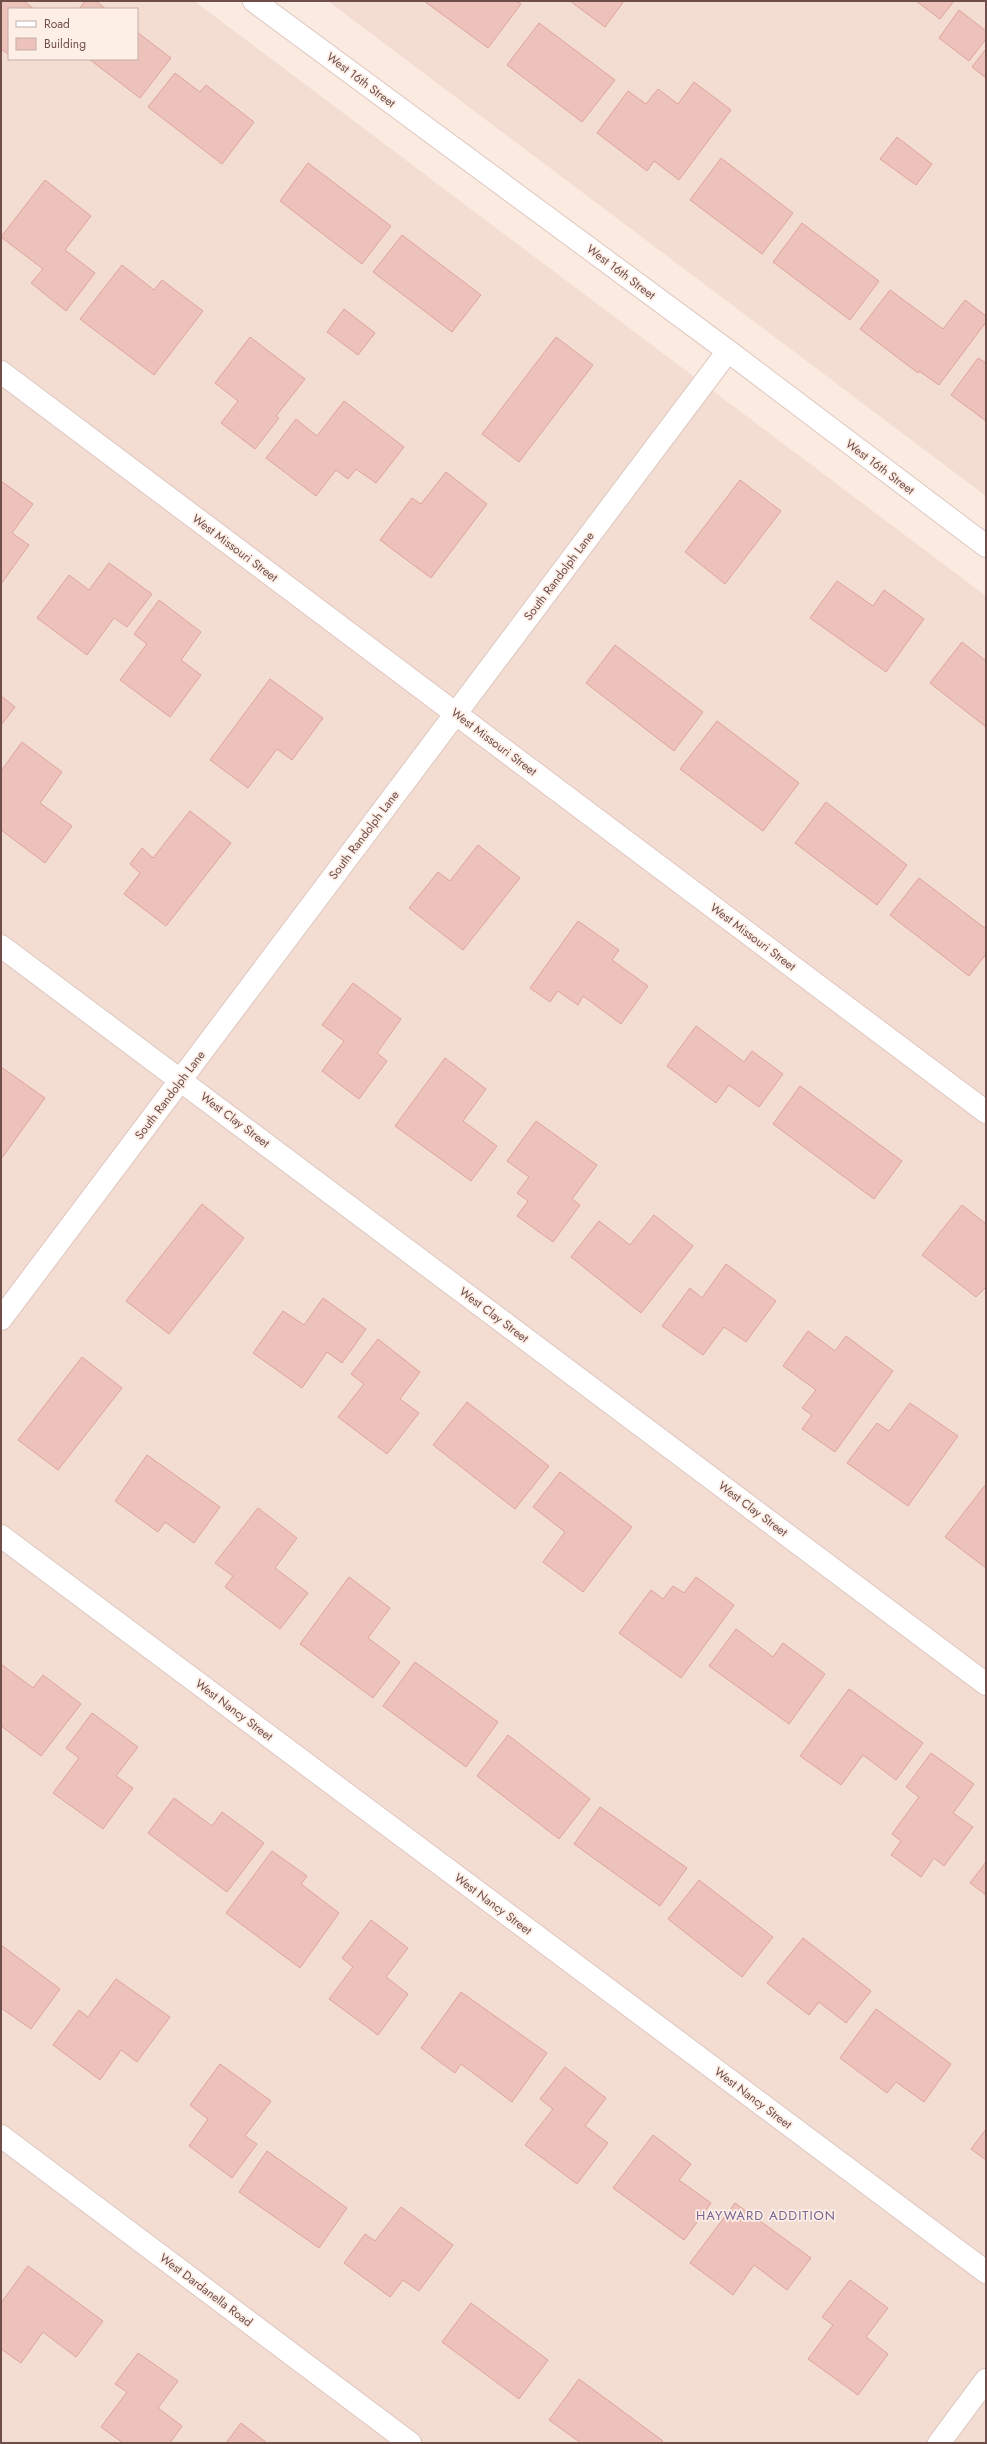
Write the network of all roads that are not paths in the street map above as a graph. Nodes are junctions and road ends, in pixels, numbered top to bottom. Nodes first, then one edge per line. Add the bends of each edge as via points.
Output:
1 (254, 1) edge
2 (728, 351) junction
3 (1, 372) edge
4 (986, 546) edge
5 (455, 713) junction
6 (1, 946) edge
7 (181, 1080) junction
8 (986, 1112) edge
9 (1, 1319) edge
10 (1, 1536) edge
11 (986, 1684) edge
12 (1, 2136) edge
13 (986, 2272) edge
14 (986, 2380) edge
15 (410, 2443) edge
16 (939, 2443) edge

1 - 2 street, West 16th Street
2 - 4 street, West 16th Street
2 - 5 street, South Randolph Lane
3 - 5 street, West Missouri Street
5 - 7 street, South Randolph Lane
5 - 8 street, West Missouri Street
6 - 7 street, West Clay Street
7 - 9 street, South Randolph Lane
7 - 11 street, West Clay Street
10 - 13 street, West Nancy Street
12 - 15 street, West Dardanella Road
14 - 16 street

